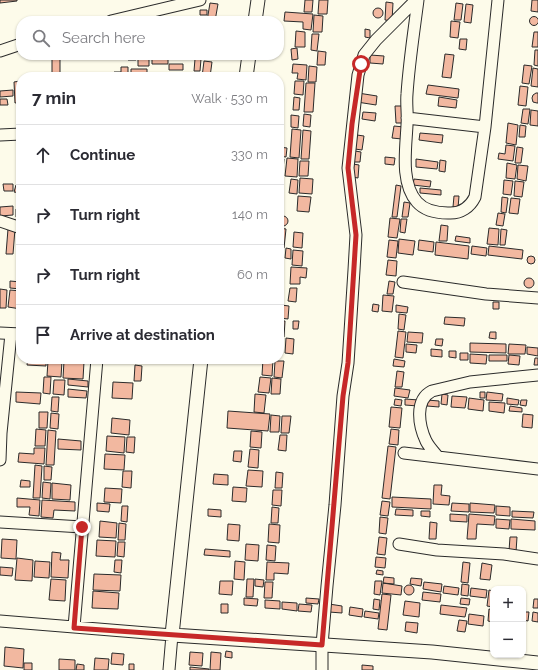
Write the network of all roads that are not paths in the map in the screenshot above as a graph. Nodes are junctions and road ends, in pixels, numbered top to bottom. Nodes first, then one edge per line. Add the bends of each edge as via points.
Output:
1 (200, 0) edge
2 (258, 0) edge
3 (417, 0) edge
4 (498, 0) edge
5 (132, 16) edge
6 (256, 16) edge
7 (16, 46) edge
8 (0, 51) edge
9 (248, 60) edge
10 (247, 72) edge
11 (407, 118) junction
12 (485, 127) junction
13 (16, 134) edge
14 (0, 135) edge
15 (0, 221) edge
16 (16, 226) edge
17 (403, 282) dead end
18 (538, 298) edge
19 (11, 334) edge
20 (98, 364) edge
21 (200, 364) edge
22 (538, 375) edge
23 (1, 433) edge
24 (404, 453) dead end
25 (438, 457) junction
26 (0, 460) edge
27 (538, 469) edge
28 (0, 522) edge
29 (82, 527) junction
30 (399, 544) dead end
31 (538, 559) edge
32 (0, 621) edge
33 (74, 628) junction
34 (172, 635) junction
35 (322, 645) junction
36 (538, 662) edge
37 (168, 670) edge
38 (322, 670) edge

1 - 5 street
2 - 6 street
3 - 11 street
3 - 35 street via 364,55 358,75 348,168 356,235 354,270
4 - 12 street
7 - 8 street
9 - 10 street
11 - 12 street
11 - 12 street via 405,160 408,182 418,203 433,212 462,211 471,205 475,197
13 - 14 street
15 - 16 street
17 - 18 street via 486,294
19 - 23 street
20 - 29 street
21 - 34 street
22 - 25 street via 470,382 428,393 421,402 420,424 427,443
23 - 26 street
24 - 25 street
25 - 27 street
28 - 29 street
29 - 33 street
30 - 31 street
32 - 33 street
33 - 34 street
34 - 35 street
34 - 37 street
35 - 36 street
35 - 38 street

